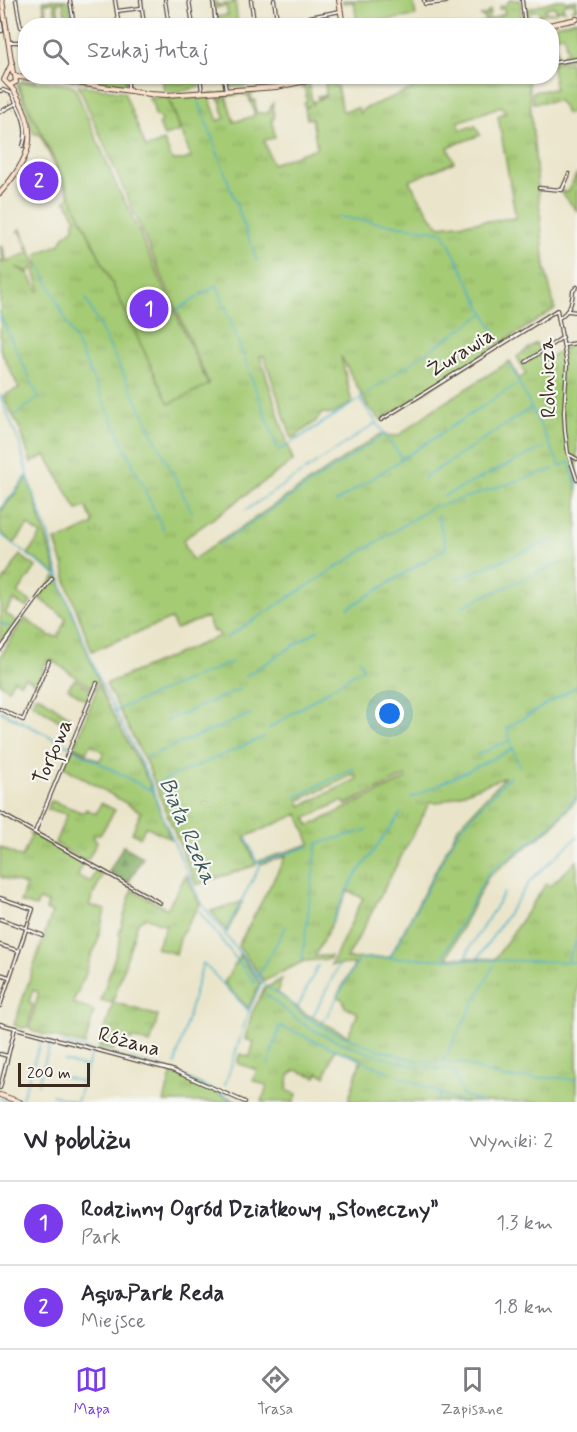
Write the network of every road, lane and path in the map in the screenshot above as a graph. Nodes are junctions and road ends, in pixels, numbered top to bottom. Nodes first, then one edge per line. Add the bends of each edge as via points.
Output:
1 (2, 0) edge
2 (16, 0) edge
3 (70, 0) edge
4 (115, 0) edge
5 (141, 0) edge
6 (165, 0) edge
7 (189, 0) edge
8 (213, 0) edge
9 (251, 0) edge
10 (274, 0) edge
11 (339, 0) edge
12 (424, 0) edge
13 (446, 0) edge
14 (522, 0) edge
15 (142, 8) junction
16 (117, 11) junction
17 (341, 11) junction
18 (309, 17) dead end
19 (19, 18) edge
20 (73, 18) edge
21 (118, 18) edge
22 (143, 18) edge
23 (167, 18) edge
24 (192, 18) edge
25 (215, 18) edge
26 (253, 18) edge
27 (277, 18) edge
28 (342, 18) edge
29 (524, 18) edge
30 (577, 19) edge
31 (0, 20) edge
32 (559, 23) edge
33 (1, 31) edge
34 (9, 42) junction
35 (18, 42) edge
36 (577, 59) edge
37 (559, 62) edge
38 (13, 79) junction
39 (18, 79) edge
40 (2, 80) edge
41 (83, 84) edge
42 (128, 84) edge
43 (201, 84) edge
44 (225, 84) edge
45 (277, 84) edge
46 (0, 91) edge
47 (128, 91) junction
48 (226, 91) junction
49 (202, 92) junction
50 (18, 103) junction
51 (0, 112) edge
52 (23, 146) dead end
53 (569, 174) dead end
54 (539, 188) dead end
55 (0, 193) edge
56 (577, 287) edge
57 (557, 310) joint
58 (568, 311) junction
59 (577, 312) edge
60 (559, 318) junction
61 (563, 338) junction
62 (577, 343) edge
63 (564, 345) junction
64 (526, 362) dead end
65 (381, 420) dead end
66 (568, 453) junction
67 (577, 459) edge
68 (577, 480) edge
69 (52, 578) dead end
70 (0, 650) edge
71 (49, 661) dead end
72 (97, 683) dead end
73 (0, 708) edge
74 (0, 813) edge
75 (35, 832) junction
76 (0, 898) edge
77 (160, 903) dead end
78 (0, 919) edge
79 (26, 928) junction
80 (42, 935) dead end
81 (0, 945) edge
82 (18, 951) junction
83 (0, 974) edge
84 (9, 978) junction
85 (0, 1006) edge
86 (0, 1024) edge
87 (15, 1028) junction
88 (0, 1054) edge
89 (8, 1056) junction
90 (0, 1088) edge
91 (0, 1095) edge
92 (20, 1102) edge
93 (245, 1102) edge

1 - 34 main road
2 - 19 street
3 - 20 street
4 - 16 street
5 - 15 street
6 - 23 street
7 - 24 street
8 - 25 street
9 - 26 street
10 - 27 street
11 - 17 main road
12 - 13 street via 425,4
14 - 29 street
15 - 16 street
15 - 22 street
16 - 21 street
17 - 18 street
17 - 28 main road
30 - 32 main road
31 - 33 street
34 - 35 street
34 - 38 main road
36 - 37 street
38 - 39 main road
38 - 40 main road
38 - 40 main road
38 - 50 main road
41 - 47 main road
42 - 47 street
43 - 49 street
44 - 48 street
45 - 48 main road
46 - 50 street via 10,91
47 - 49 main road via 161,95
48 - 49 main road
50 - 51 street
50 - 52 street via 25,123
50 - 55 main road via 29,122 30,144
53 - 54 street via 562,190
56 - 58 street
57 - 60 street, Rolnicza
57 - 65 street, Żurawia
58 - 59 street
58 - 60 street
60 - 61 street, Rolnicza
61 - 63 street, Rolnicza
61 - 64 street
62 - 63 street
63 - 66 street, Rolnicza
66 - 67 street
66 - 68 street, Rolnicza
69 - 70 street
71 - 73 street via 23,720
72 - 75 street, Torfowa
74 - 75 street
75 - 77 street
76 - 79 street via 33,909
78 - 79 street
79 - 80 street
79 - 82 street
81 - 82 street
82 - 84 street
83 - 84 street
84 - 85 street
86 - 87 street, Różana
87 - 89 street
87 - 93 street, Różana via 172,1070
88 - 89 street
89 - 90 street
91 - 92 main road

